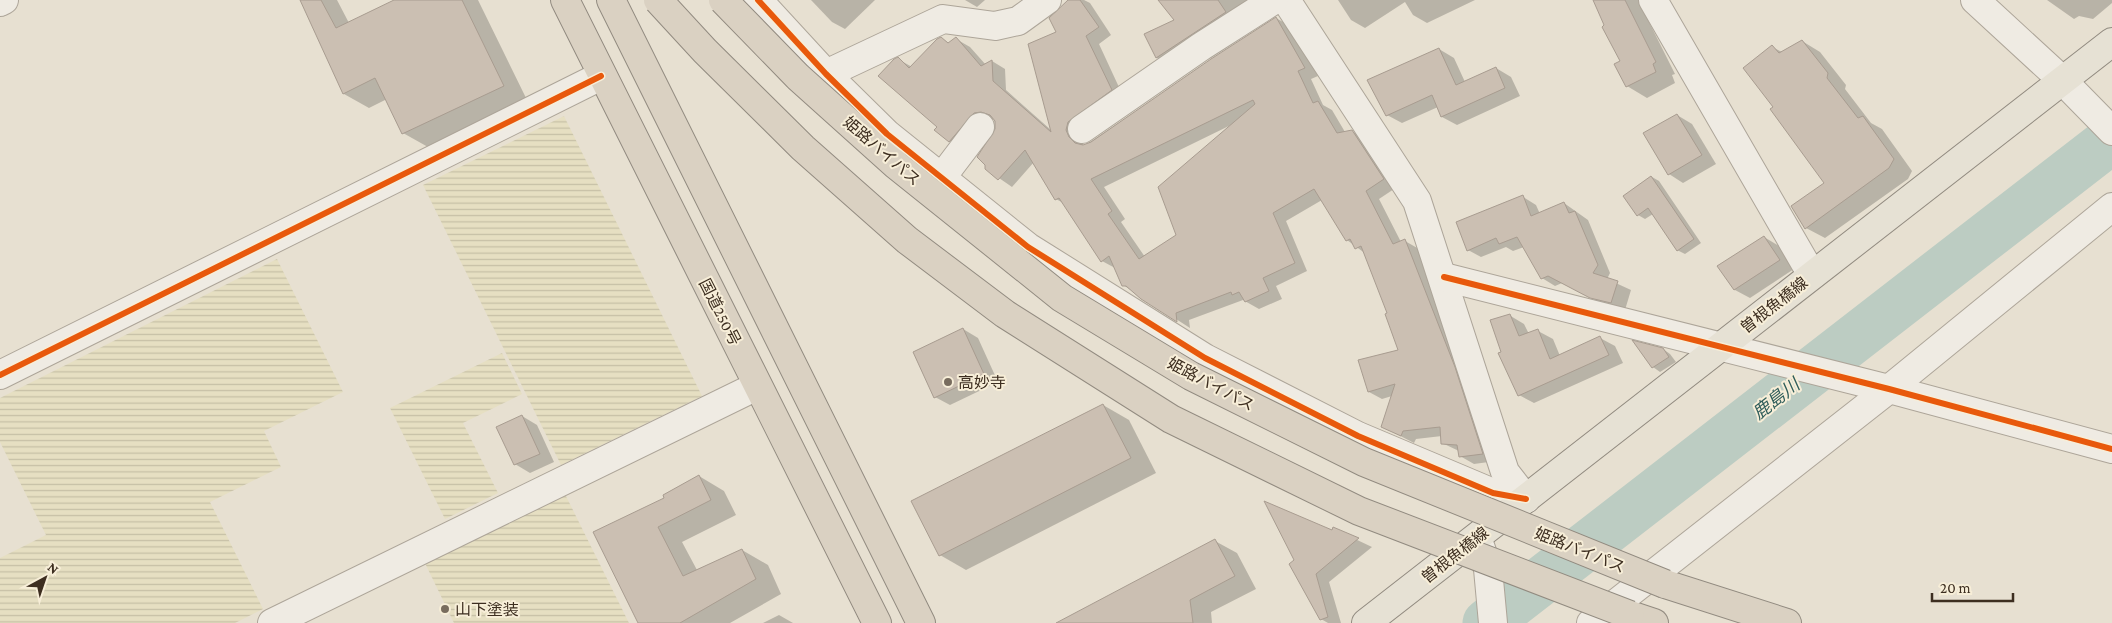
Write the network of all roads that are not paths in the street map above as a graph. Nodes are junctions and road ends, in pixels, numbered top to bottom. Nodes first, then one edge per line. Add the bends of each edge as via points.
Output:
1 (4, 0) edge
2 (565, 0) edge
3 (611, 0) edge
4 (658, 0) edge
5 (723, 0) edge
6 (758, 0) edge
7 (1274, 0) edge
8 (1286, 0) edge
9 (1653, 0) edge
10 (1975, 0) edge
11 (0, 2) edge
12 (1038, 2) edge
13 (2112, 42) edge
14 (826, 74) junction
15 (601, 76) junction
16 (2062, 80) junction
17 (2104, 123) edge
18 (980, 127) dead end
19 (1082, 129) dead end
20 (942, 177) junction
21 (2112, 207) edge
22 (1812, 276) junction
23 (1444, 277) junction
24 (1720, 347) junction
25 (0, 375) edge
26 (757, 386) junction
27 (1889, 390) junction
28 (2112, 448) edge
29 (1526, 499) junction
30 (1477, 539) junction
31 (1642, 619) edge
32 (272, 623) edge
33 (877, 623) edge
34 (921, 623) edge
35 (1366, 623) edge
36 (1493, 623) edge
37 (1591, 623) edge
38 (1787, 623) edge

1 - 11 street
2 - 15 highway, 国道250号
3 - 34 highway
4 - 31 highway, bridge via 802,148 907,240 1014,319 1171,419 1359,511
5 - 38 highway, 姫路バイパス, bridge via 798,77 896,165 1062,298 1191,376 1364,462 1665,584
6 - 14 street
7 - 19 street via 1146,73
8 - 23 street via 1418,201
9 - 22 street
10 - 16 street
12 - 14 street via 1018,21 995,26 943,18
13 - 16 main road, 曽根魚橋線
14 - 20 street via 887,134
15 - 25 street
15 - 26 highway, 国道250号
16 - 17 street
16 - 22 main road, 曽根魚橋線
18 - 20 street
20 - 29 street via 1028,247 1205,358 1358,436 1493,493
21 - 27 street
22 - 24 main road, 曽根魚橋線
23 - 24 street
23 - 29 street via 1505,472
24 - 27 street
24 - 29 main road, 曽根魚橋線
26 - 32 street
26 - 33 highway, 国道250号
27 - 28 street
27 - 37 street
29 - 30 main road, 曽根魚橋線
30 - 35 main road, 曽根魚橋線
30 - 36 street via 1488,569

